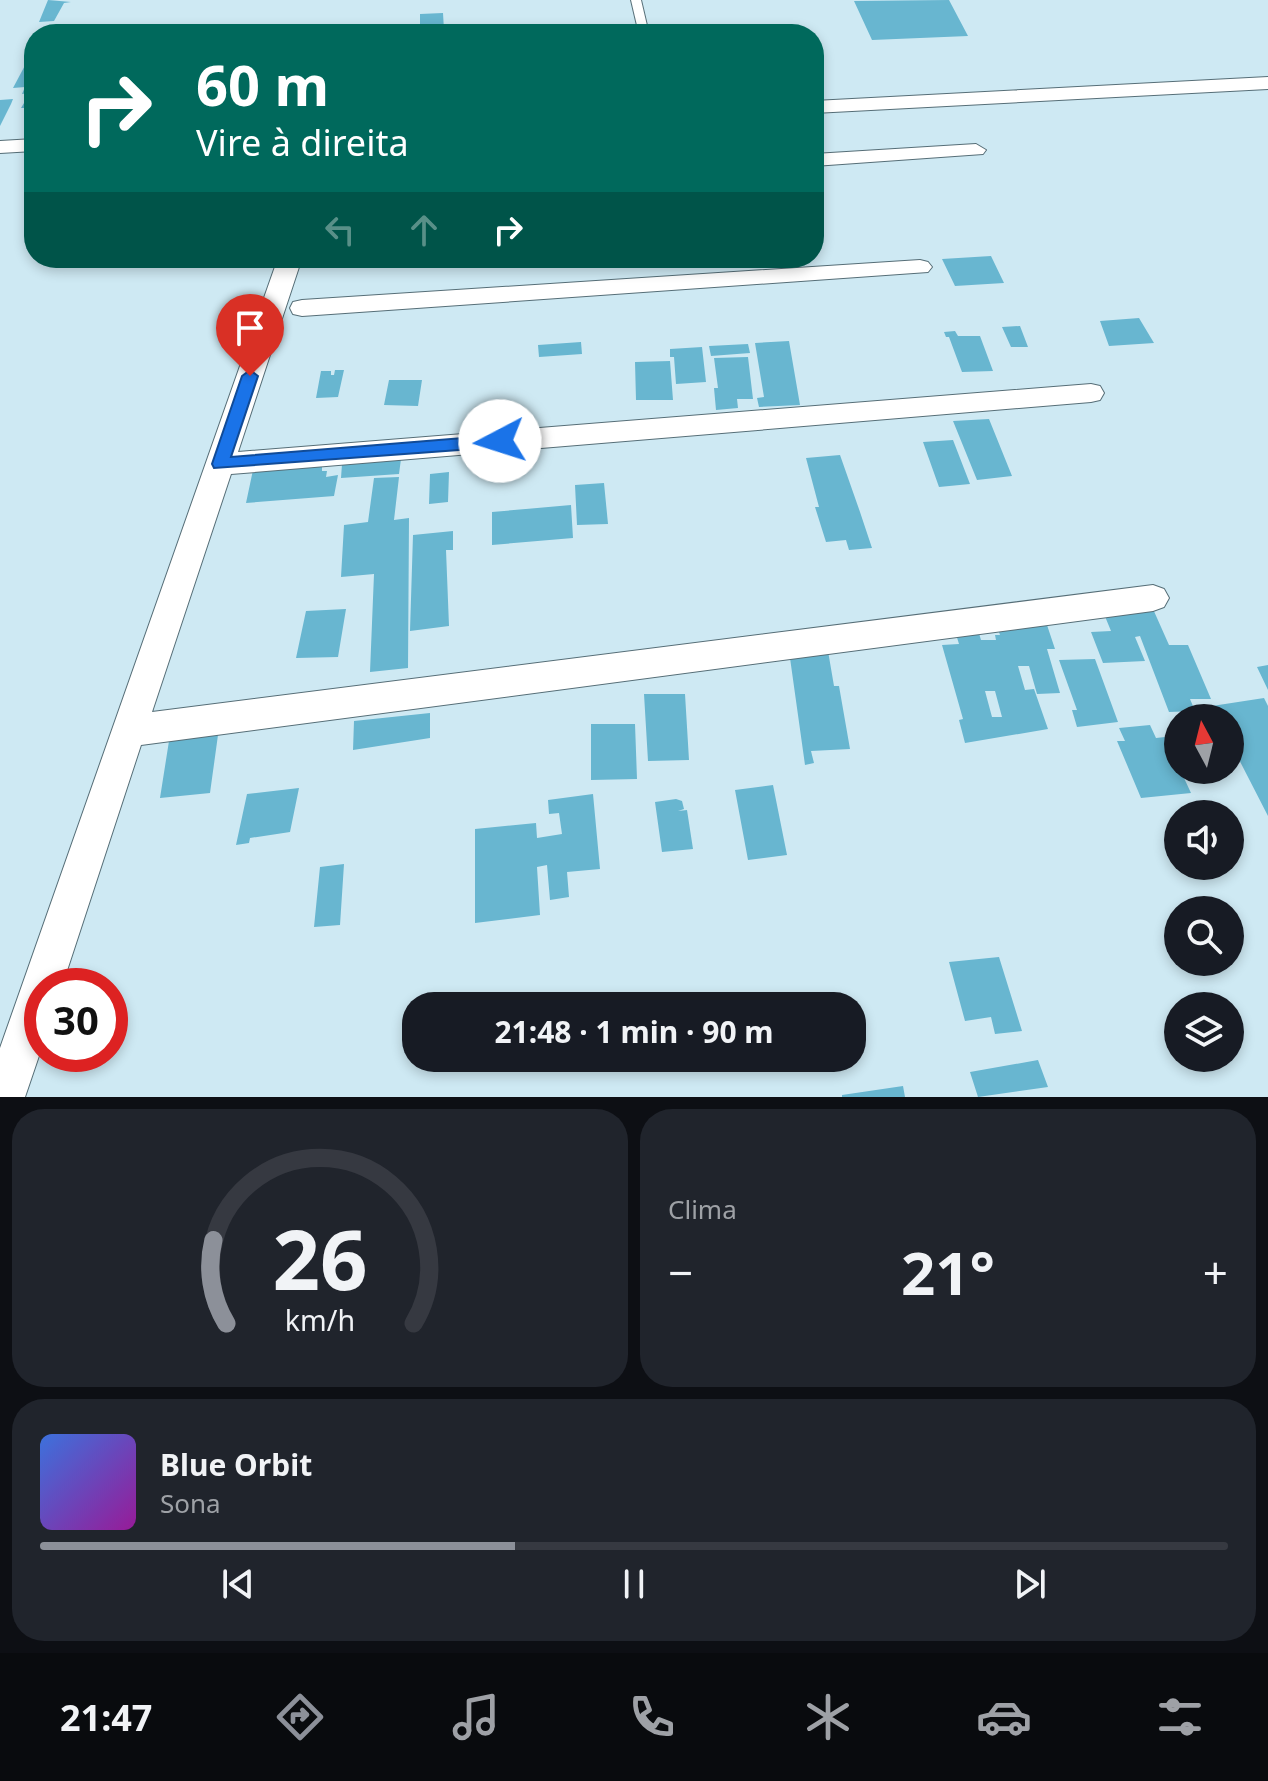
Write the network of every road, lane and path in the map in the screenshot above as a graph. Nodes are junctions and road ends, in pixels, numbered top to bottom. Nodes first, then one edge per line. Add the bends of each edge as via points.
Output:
1 (636, 0) edge
2 (642, 24) edge
3 (1268, 83) edge
4 (824, 106) edge
5 (24, 146) edge
6 (0, 147) edge
7 (976, 150) dead end
8 (824, 159) edge
9 (920, 267) dead end
10 (287, 268) edge
11 (703, 270) edge
12 (302, 308) dead end
13 (1091, 393) dead end
14 (220, 464) junction
15 (1153, 598) dead end
16 (129, 731) junction
17 (4, 1097) edge

1 - 2 lane
3 - 4 street
5 - 6 street
7 - 8 street
9 - 11 street
10 - 14 street
11 - 12 street
13 - 14 street
14 - 16 street
15 - 16 street
16 - 17 street

